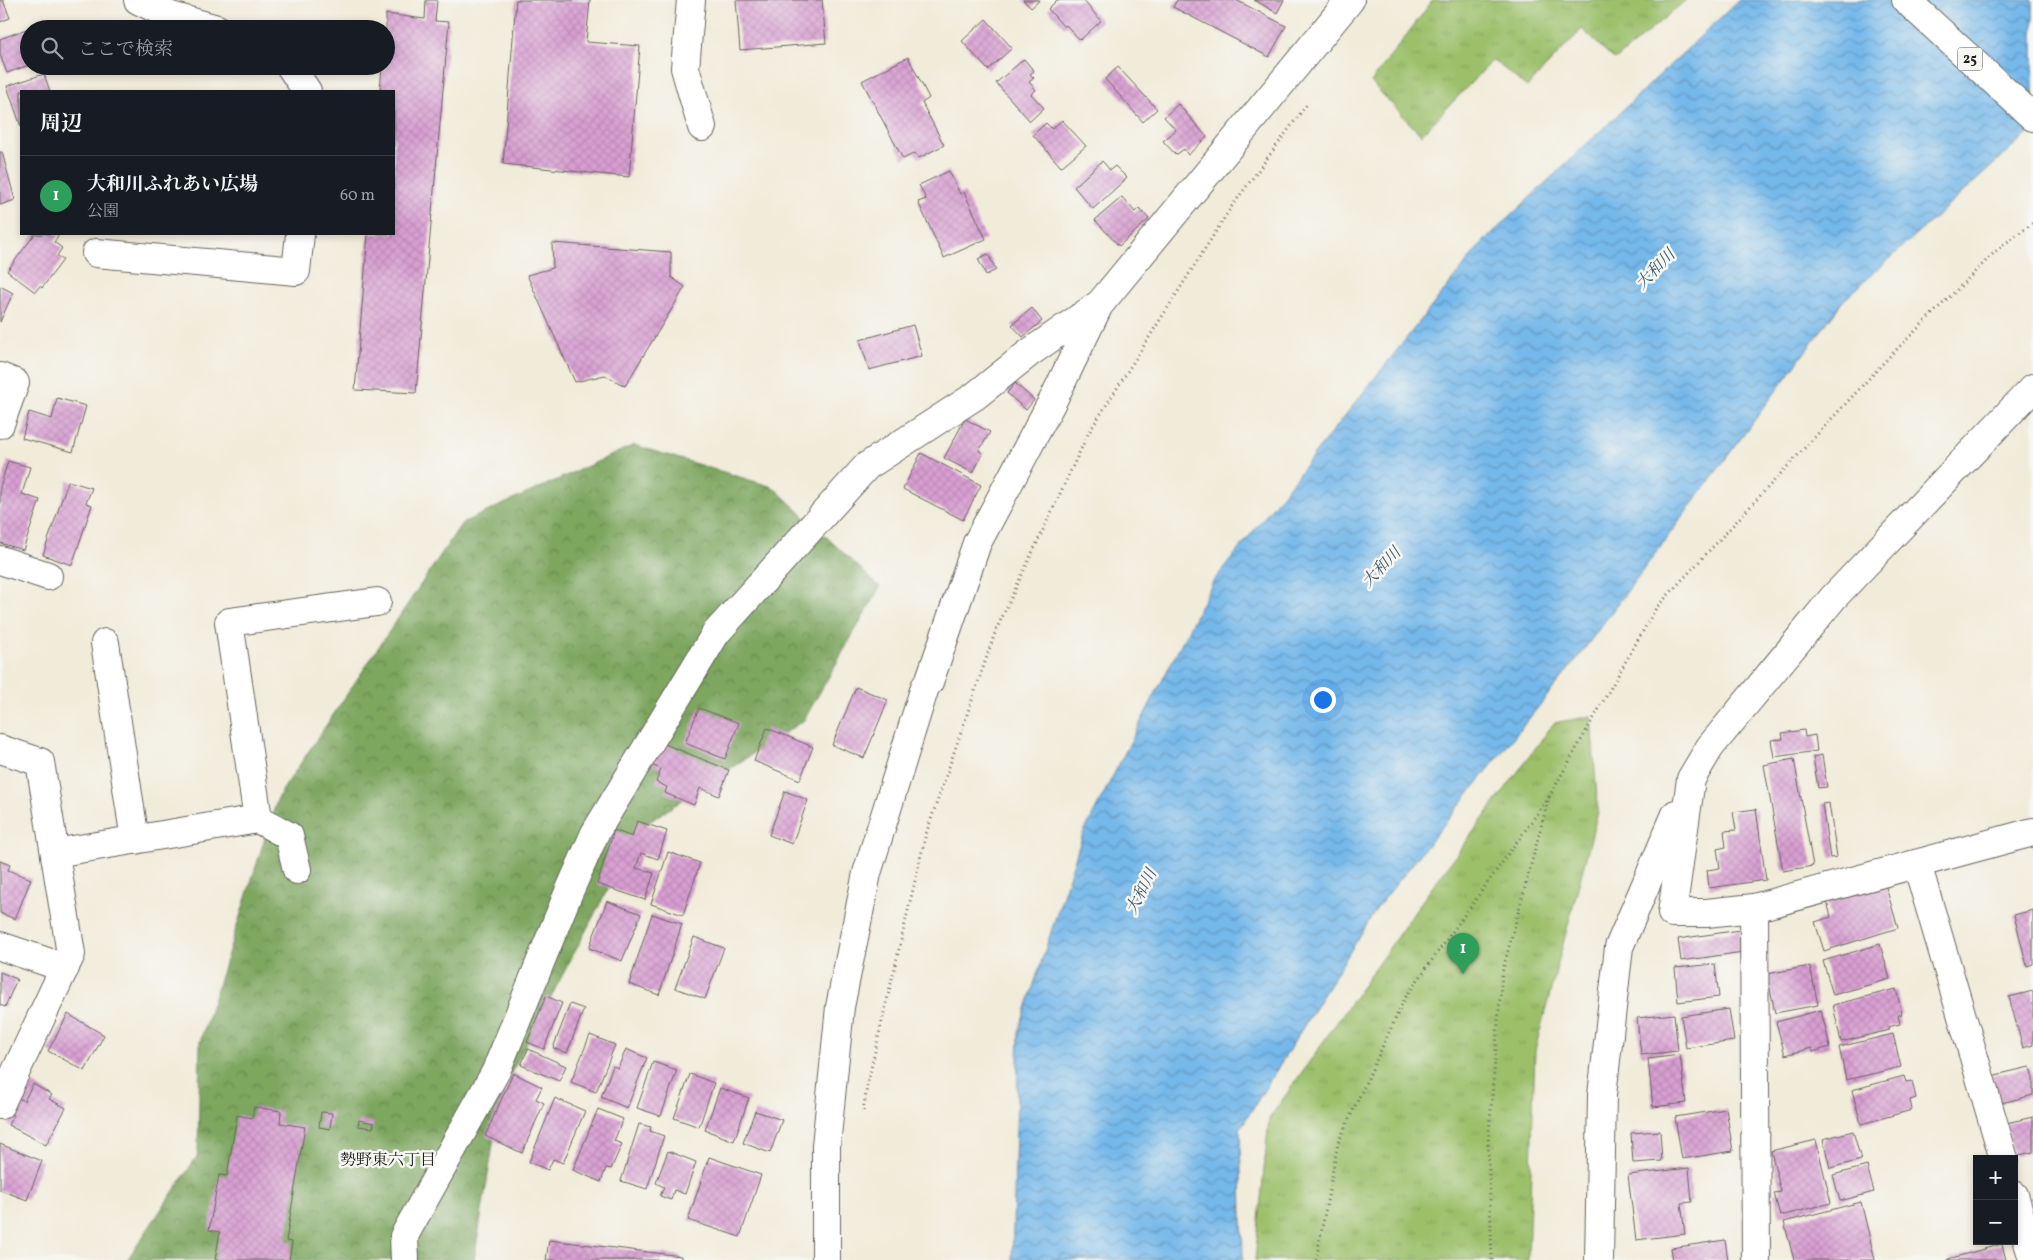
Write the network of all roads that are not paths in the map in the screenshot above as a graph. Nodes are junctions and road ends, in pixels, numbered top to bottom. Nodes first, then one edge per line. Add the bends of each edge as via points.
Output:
1 (138, 0) edge
2 (691, 0) edge
3 (1350, 0) edge
4 (1906, 0) edge
5 (185, 20) edge
6 (296, 75) edge
7 (306, 90) edge
8 (2033, 117) edge
9 (702, 127) dead end
10 (300, 235) edge
11 (96, 252) dead end
12 (1099, 305) junction
13 (0, 377) edge
14 (2033, 388) edge
15 (0, 424) edge
16 (0, 560) edge
17 (48, 576) dead end
18 (377, 602) dead end
19 (105, 643) dead end
20 (0, 749) edge
21 (1691, 779) junction
22 (258, 819) junction
23 (2033, 832) edge
24 (135, 840) junction
25 (55, 853) junction
26 (1917, 864) junction
27 (297, 870) dead end
28 (1754, 908) junction
29 (0, 946) edge
30 (65, 968) junction
31 (0, 1105) edge
32 (2003, 1155) edge
33 (2015, 1200) edge
34 (2033, 1259) edge
35 (405, 1260) edge
36 (826, 1260) edge
37 (1598, 1260) edge
38 (1756, 1260) edge

1 - 5 main road
2 - 9 main road via 685,68
3 - 12 main road
4 - 8 main road, 25
6 - 7 main road
10 - 11 main road via 296,271
12 - 35 main road via 1029,353 975,396 867,466 716,633 595,833 496,1070 404,1236
12 - 36 main road via 977,543 930,682 924,687 867,873 840,1007 826,1146
13 - 15 main road via 15,383
14 - 21 main road via 1833,598 1710,747
16 - 17 main road
18 - 22 main road via 230,622
19 - 24 main road
20 - 25 main road via 40,762
21 - 28 main road via 1672,913
21 - 37 main road via 1619,947 1602,1095
22 - 24 main road
22 - 27 main road via 289,836
23 - 26 main road
24 - 25 main road
25 - 30 main road via 71,954
26 - 28 main road
26 - 32 main road
28 - 38 main road
29 - 30 main road
30 - 31 main road
33 - 34 main road

